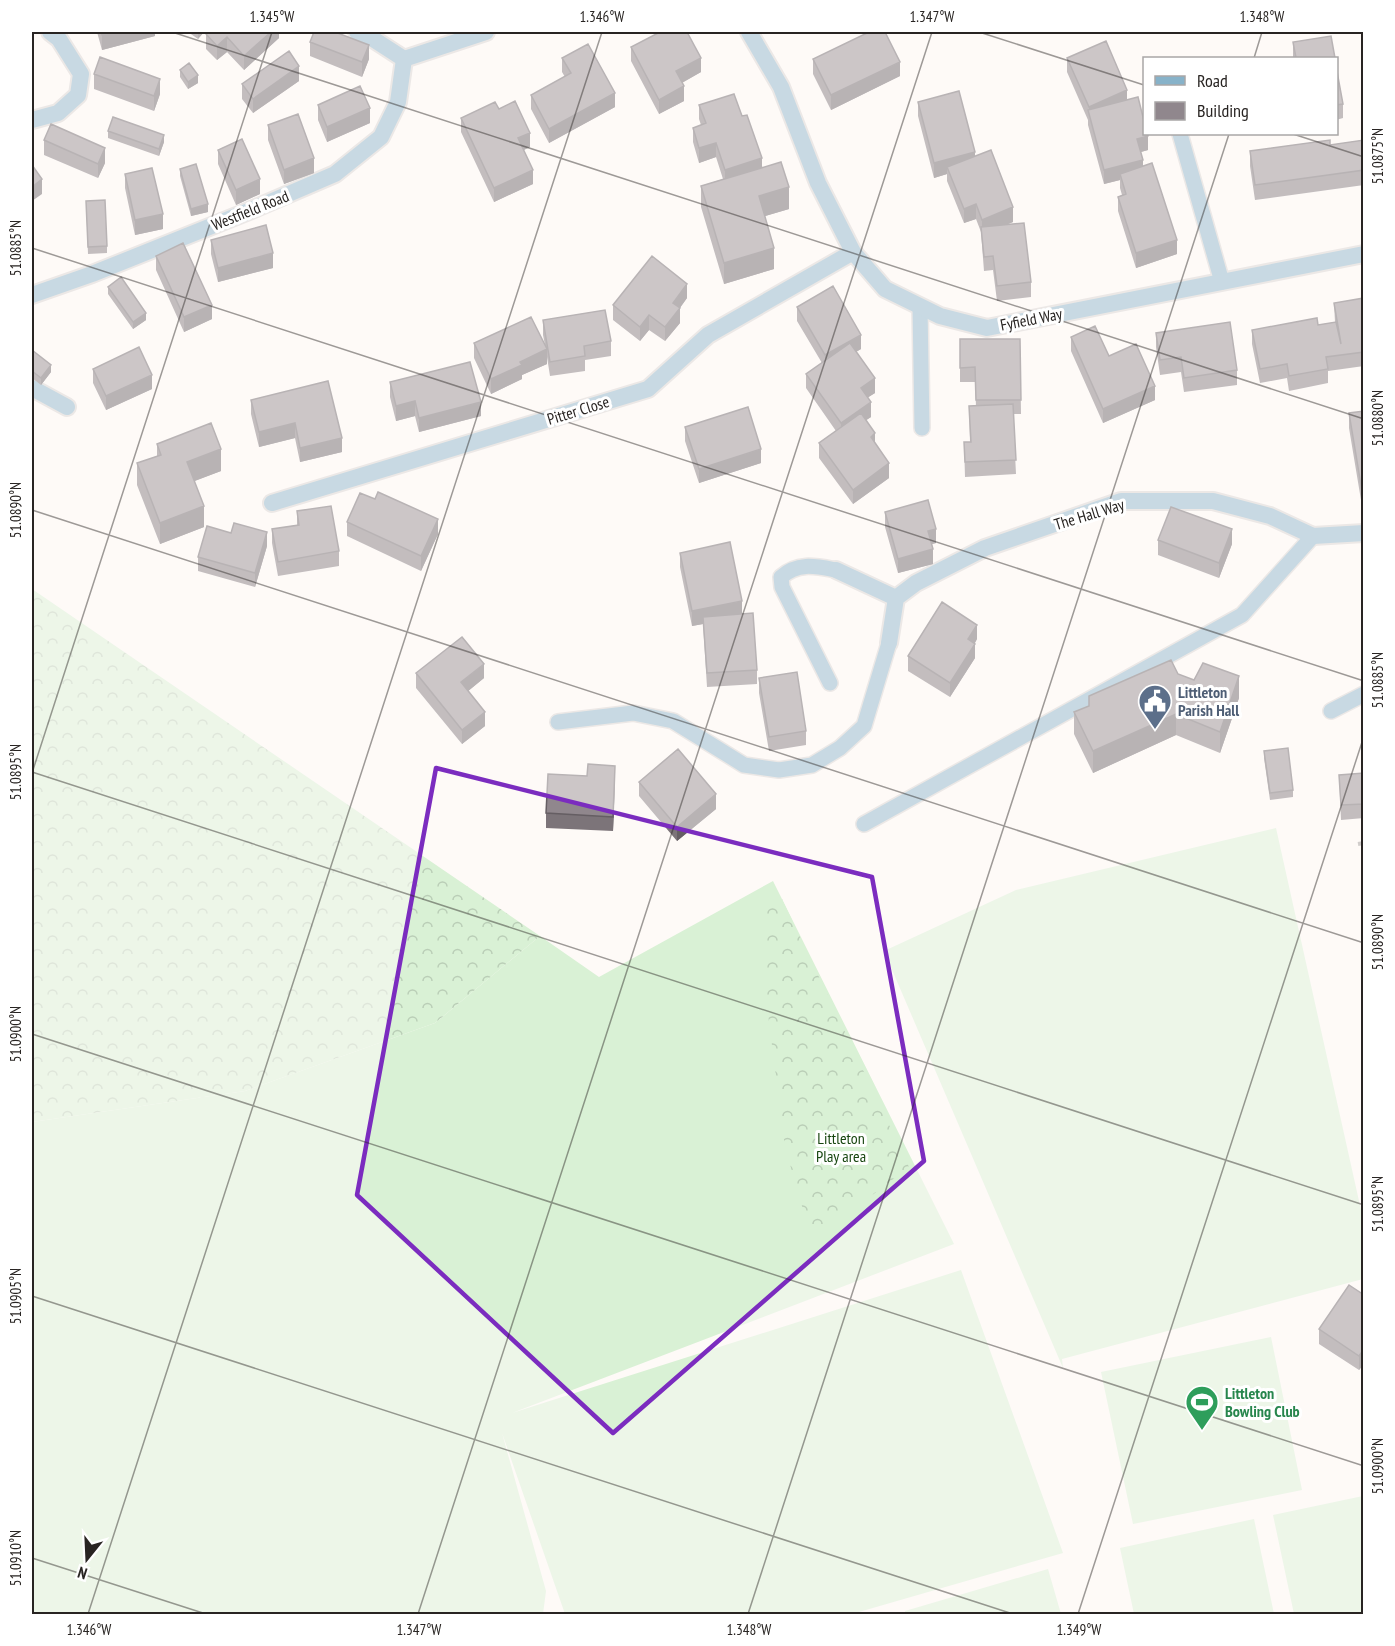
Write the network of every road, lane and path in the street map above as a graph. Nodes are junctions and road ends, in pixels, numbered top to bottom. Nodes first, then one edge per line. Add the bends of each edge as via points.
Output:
1 (50, 32) edge
2 (357, 32) edge
3 (486, 32) edge
4 (749, 32) edge
5 (404, 59) junction
6 (32, 120) edge
7 (1180, 135) edge
8 (853, 252) junction
9 (1364, 254) edge
10 (1222, 282) junction
11 (32, 295) edge
12 (920, 306) junction
13 (32, 388) edge
14 (67, 407) dead end
15 (922, 428) dead end
16 (272, 503) dead end
17 (1364, 533) edge
18 (1313, 536) junction
19 (836, 570) joint
20 (896, 598) junction
21 (888, 643) joint
22 (830, 683) dead end
23 (1364, 694) edge
24 (1331, 711) dead end
25 (558, 722) dead end
26 (864, 824) dead end

1 - 6 street via 59,39 81,74 78,95 58,113
2 - 5 street
3 - 5 street
4 - 8 street, Fyfield Way via 781,87 818,183
5 - 11 street, Westfield Road via 398,102 381,137 335,174
7 - 10 lane
8 - 12 street, Fyfield Way via 885,289
8 - 16 street, Pitter Close via 708,335 648,389
9 - 10 street, Fyfield Way
10 - 12 street, Fyfield Way via 987,328 940,316
12 - 15 lane
13 - 14 street
17 - 18 street, The Hall Way
18 - 20 street, The Hall Way via 1270,516 1213,501 1121,501 985,548 916,583
18 - 26 lane via 1242,615
19 - 20 street
19 - 22 lane via 808,565 790,569 781,577 782,587
20 - 21 street
21 - 25 lane via 864,726 840,748 812,765 779,770 744,765 673,721 633,713
23 - 24 lane

